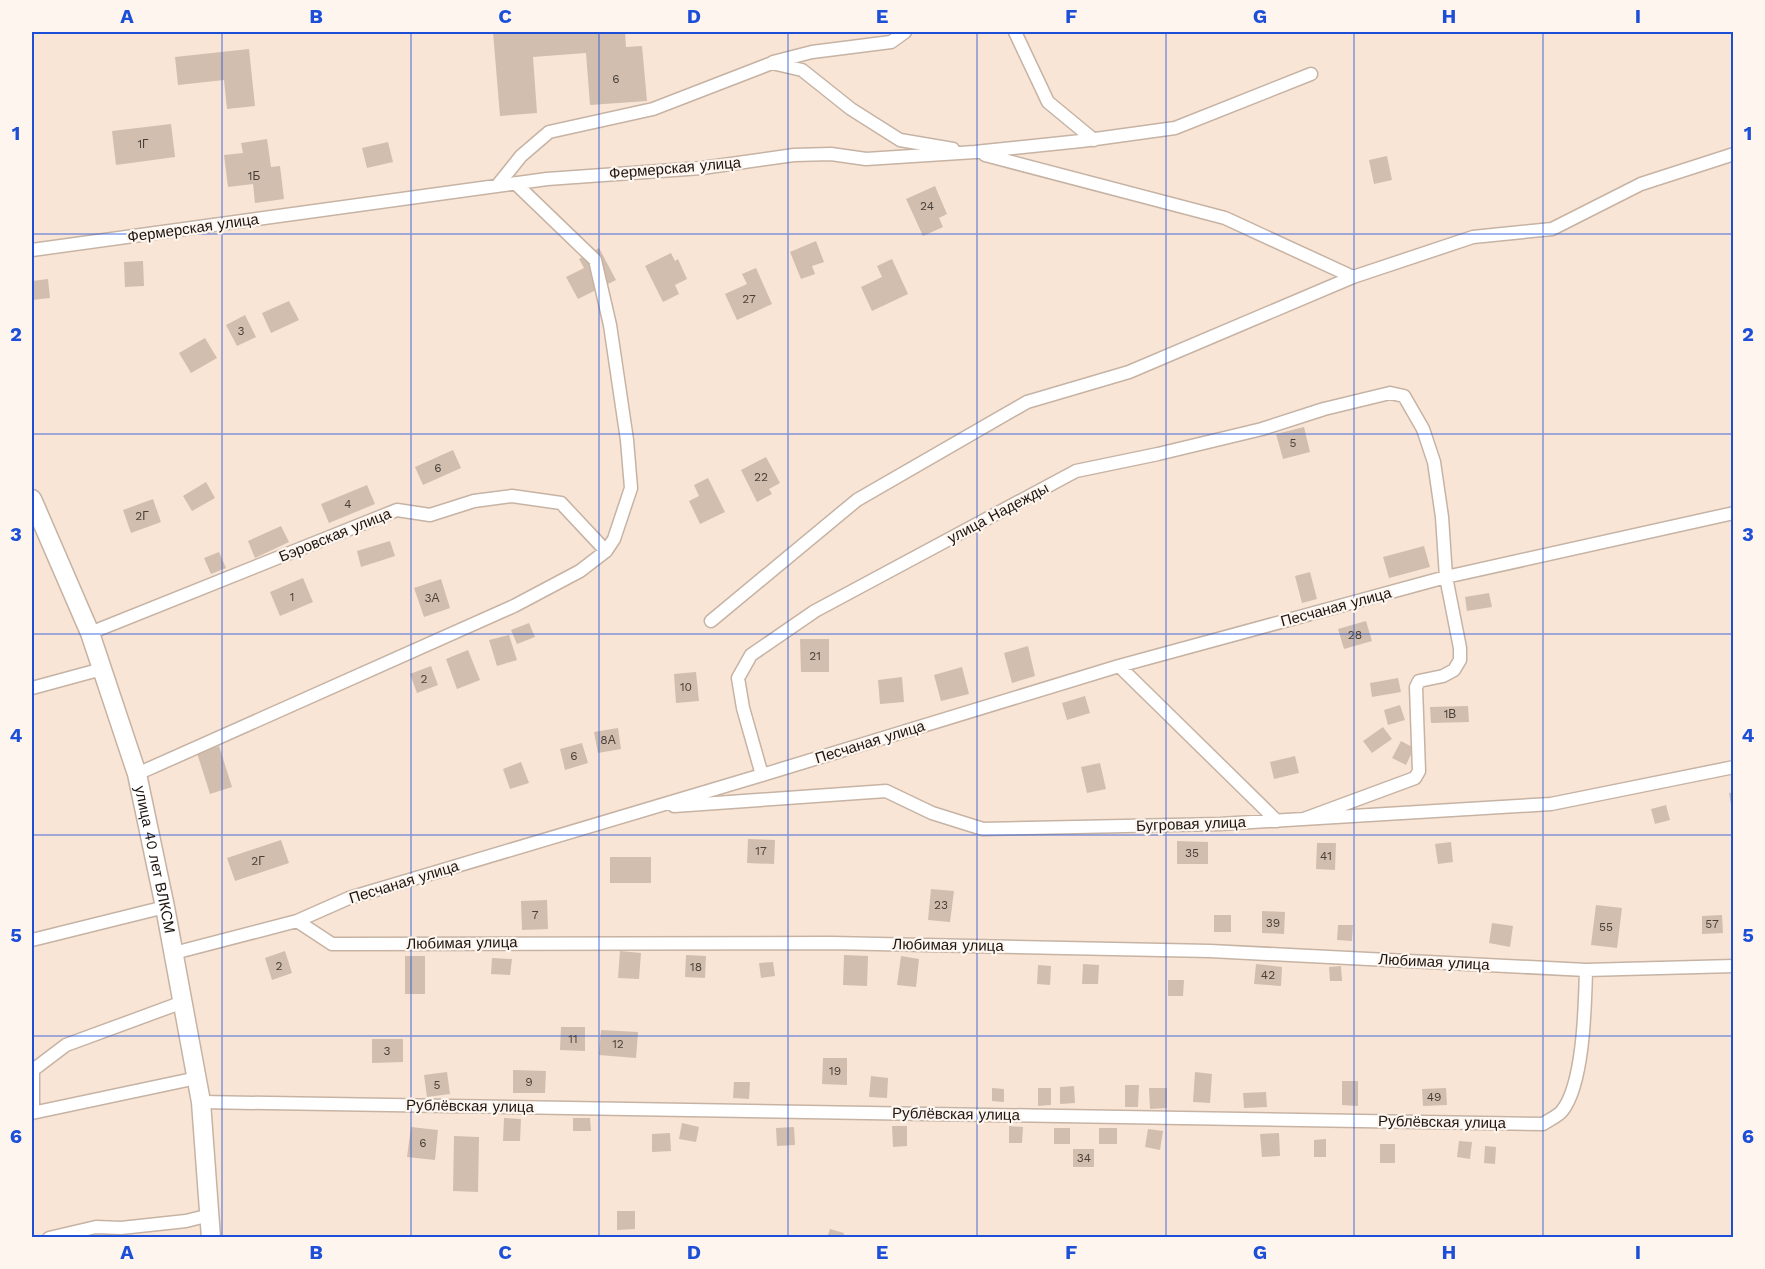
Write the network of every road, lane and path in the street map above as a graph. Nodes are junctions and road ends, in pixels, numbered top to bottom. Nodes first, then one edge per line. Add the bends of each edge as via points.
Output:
1 (905, 32) edge
2 (1015, 32) edge
3 (772, 63) junction
4 (1311, 74) dead end
5 (1094, 140) junction
6 (975, 152) junction
7 (1734, 154) edge
8 (515, 183) junction
9 (497, 186) junction
10 (32, 250) edge
11 (1353, 277) junction
12 (32, 499) edge
13 (1734, 513) edge
14 (36, 519) edge
15 (606, 551) junction
16 (1446, 577) junction
17 (711, 621) dead end
18 (90, 633) junction
19 (1119, 666) junction
20 (102, 669) junction
21 (32, 688) edge
22 (1734, 766) edge
23 (138, 774) junction
24 (762, 775) junction
25 (652, 808) junction
26 (1304, 819) junction
27 (1277, 821) junction
28 (165, 907) junction
29 (297, 921) junction
30 (32, 940) edge
31 (174, 953) junction
32 (1734, 966) edge
33 (1586, 970) junction
34 (183, 1002) junction
35 (197, 1078) junction
36 (201, 1102) junction
37 (32, 1113) edge
38 (210, 1215) junction
39 (52, 1237) edge
40 (211, 1238) edge

1 - 3 street via 891,42 812,52
2 - 5 street via 1048,102
3 - 6 street via 802,70 900,140
3 - 9 street via 653,109 549,132 520,156
4 - 5 street, Фермерская улица via 1175,129
5 - 6 street, Фермерская улица
6 - 8 street, Фермерская улица via 866,159 831,154 794,155 702,168
6 - 11 street via 1225,218
7 - 11 street via 1641,184 1552,230 1473,237
8 - 9 street, Фермерская улица
8 - 15 street via 595,260 610,325 631,488 614,539
9 - 10 street, Фермерская улица
11 - 17 street via 1129,372 1027,402 857,500
12 - 14 street, улица 40 лет ВЛКСМ
13 - 16 street, Песчаная улица
14 - 18 street, улица 40 лет ВЛКСМ
15 - 18 street, Бэровская улица via 561,502 512,496 474,501 430,515 397,510
15 - 23 street via 580,571 514,606
16 - 19 street, Песчаная улица
16 - 24 street, улица Надежды via 1434,462 1423,429 1404,396 1390,393 1262,429 1076,471 815,611 751,655 738,678 742,708
16 - 26 street via 1460,660 1454,670 1419,681 1416,687 1419,771 1414,778
18 - 20 street, улица 40 лет ВЛКСМ
19 - 24 street, Песчаная улица
19 - 27 street
20 - 21 street
20 - 23 street, улица 40 лет ВЛКСМ
22 - 26 street, Бугровая улица via 1551,804
23 - 28 street, улица 40 лет ВЛКСМ
24 - 25 street, Песчаная улица
25 - 27 street, Бугровая улица via 886,791 932,813 983,829
25 - 29 street, Песчаная улица via 349,898
26 - 27 street, Бугровая улица
28 - 30 street
28 - 31 street, улица 40 лет ВЛКСМ
29 - 31 street
29 - 33 street, Любимая улица via 332,944 855,943 1210,951
31 - 34 street, улица 40 лет ВЛКСМ
32 - 33 street, Любимая улица
33 - 36 street, Рублёвская улица via 1585,1023 1575,1083 1562,1111 1543,1124
34 - 35 street, улица 40 лет ВЛКСМ
34 - 37 street via 66,1045 33,1070
35 - 36 street, улица 40 лет ВЛКСМ
35 - 37 street
36 - 38 street, улица 40 лет ВЛКСМ
38 - 39 street via 121,1228 96,1227
38 - 40 street, улица 40 лет ВЛКСМ

